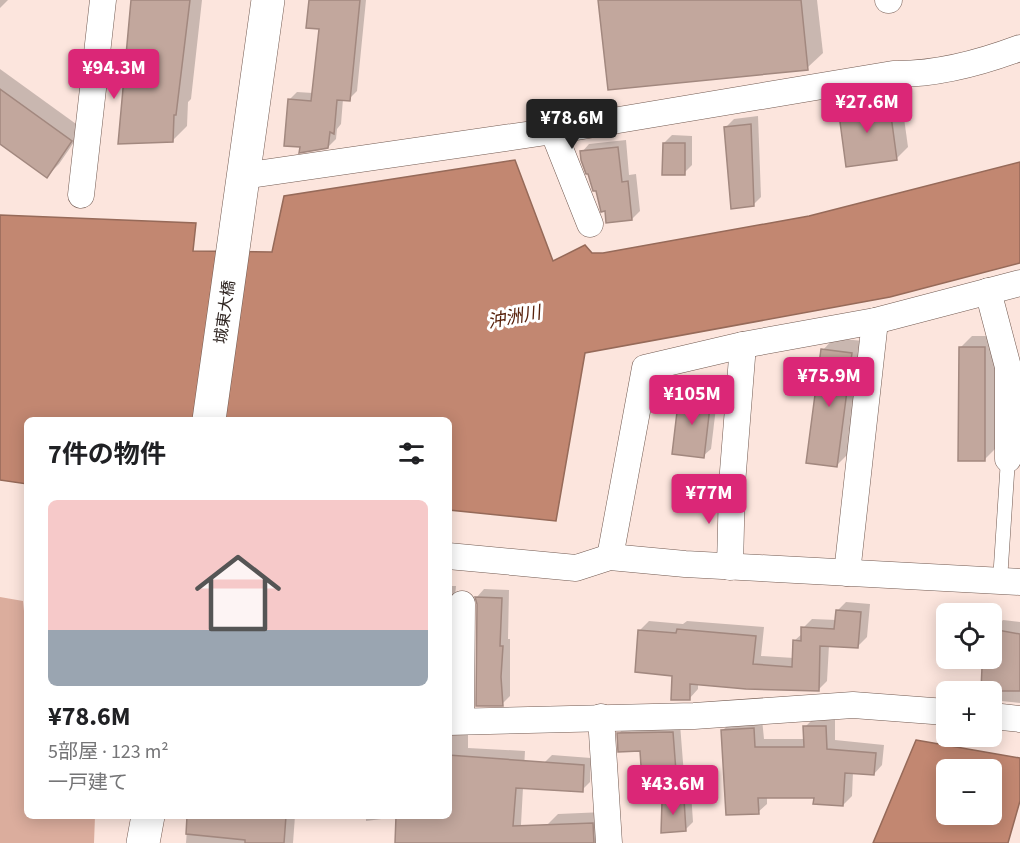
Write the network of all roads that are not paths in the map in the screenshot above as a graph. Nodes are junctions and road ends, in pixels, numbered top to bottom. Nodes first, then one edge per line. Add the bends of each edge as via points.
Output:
1 (104, 0) edge
2 (268, 0) edge
3 (1020, 48) edge
4 (553, 131) junction
5 (241, 189) junction
6 (81, 195) dead end
7 (590, 224) dead end
8 (1020, 283) edge
9 (988, 291) junction
10 (875, 321) junction
11 (743, 345) junction
12 (209, 417) edge
13 (1008, 459) joint
14 (452, 556) edge
15 (610, 557) junction
16 (730, 567) junction
17 (847, 573) junction
18 (1010, 582) edge
19 (462, 604) dead end
20 (936, 711) edge
21 (601, 717) junction
22 (1002, 717) edge
23 (1020, 719) edge
24 (454, 721) edge
25 (147, 819) edge
26 (143, 843) edge
27 (609, 843) edge

1 - 6 street
2 - 5 street, 城東大橋
3 - 4 street via 983,62 911,75 893,74
4 - 5 street
4 - 7 street
5 - 12 street, 城東大橋
8 - 9 street
9 - 10 street
9 - 13 street via 1008,367
10 - 11 street
10 - 17 street
11 - 15 street via 645,368
11 - 16 street
13 - 18 lane
14 - 15 street via 576,568
15 - 16 street
16 - 17 street
17 - 18 street
19 - 24 street
20 - 21 street via 853,705 694,716
21 - 24 street
21 - 27 street
22 - 23 street
25 - 26 street

